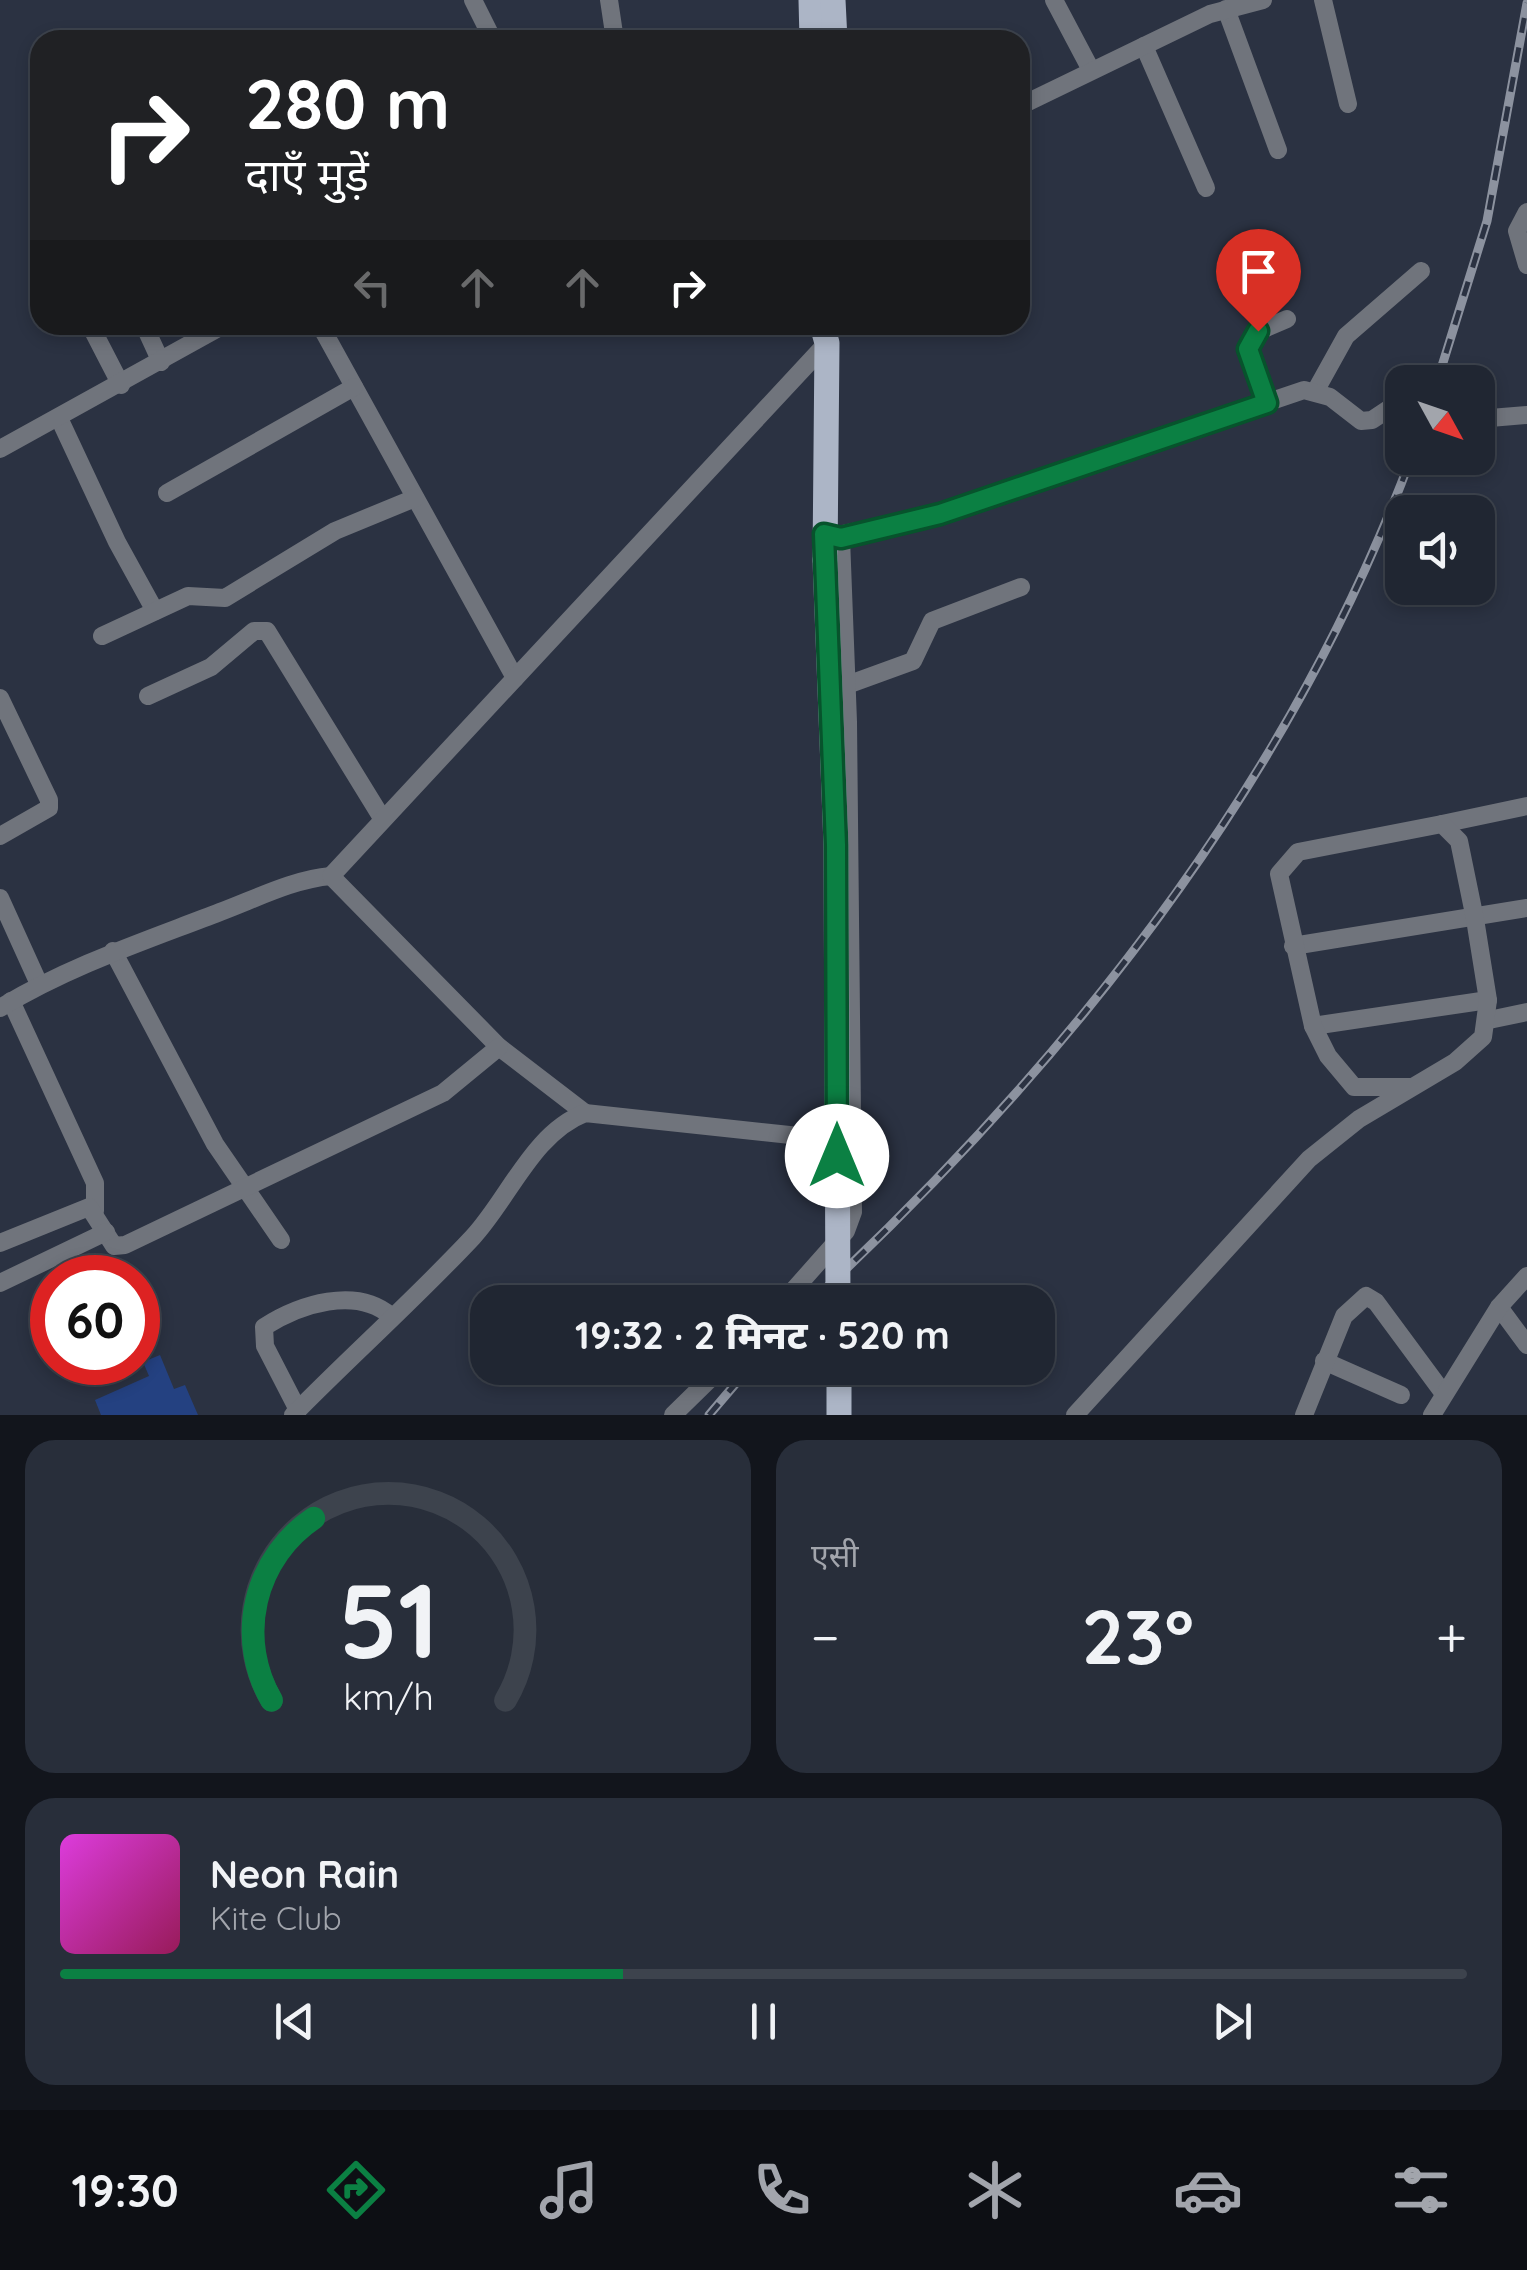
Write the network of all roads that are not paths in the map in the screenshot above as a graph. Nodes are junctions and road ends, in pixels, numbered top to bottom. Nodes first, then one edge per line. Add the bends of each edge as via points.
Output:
1 (472, 0) edge
2 (609, 0) edge
3 (811, 0) edge
4 (833, 0) edge
5 (1054, 0) edge
6 (1263, 0) edge
7 (1323, 0) edge
8 (1236, 5) edge
9 (488, 30) edge
10 (614, 30) edge
11 (812, 30) edge
12 (834, 30) edge
13 (1144, 46) junction
14 (1091, 70) junction
15 (1030, 101) edge
16 (1348, 104) dead end
17 (1278, 150) dead end
18 (1206, 188) dead end
19 (1527, 212) edge
20 (1527, 265) edge
21 (1421, 271) dead end
22 (1287, 319) dead end
23 (95, 335) edge
24 (149, 335) edge
25 (207, 335) edge
26 (325, 335) edge
27 (823, 335) edge
28 (827, 335) edge
29 (161, 362) junction
30 (120, 384) junction
31 (354, 387) junction
32 (1316, 390) junction
33 (1267, 403) junction
34 (1385, 411) edge
35 (1527, 414) edge
36 (1495, 417) edge
37 (59, 418) junction
38 (0, 449) edge
39 (167, 493) dead end
40 (415, 498) junction
41 (830, 544) junction
42 (1021, 587) dead end
43 (156, 611) junction
44 (102, 636) dead end
45 (515, 678) junction
46 (846, 686) junction
47 (148, 696) dead end
48 (0, 698) edge
49 (1527, 806) edge
50 (382, 818) junction
51 (1442, 824) junction
52 (0, 836) edge
53 (331, 876) junction
54 (0, 898) edge
55 (1527, 908) edge
56 (1474, 919) junction
57 (1293, 946) junction
58 (113, 951) junction
59 (39, 984) junction
60 (1488, 1000) junction
61 (6, 1005) edge
62 (1527, 1012) edge
63 (1489, 1020) junction
64 (1312, 1026) junction
65 (499, 1047) junction
66 (1411, 1087) junction
67 (585, 1113) junction
68 (852, 1142) junction
69 (243, 1190) junction
70 (95, 1211) junction
71 (106, 1232) junction
72 (281, 1240) dead end
73 (0, 1243) edge
74 (1527, 1276) edge
75 (0, 1282) edge
76 (797, 1285) edge
77 (838, 1285) edge
78 (1500, 1307) junction
79 (391, 1316) junction
80 (1527, 1345) edge
81 (1324, 1361) junction
82 (703, 1385) edge
83 (838, 1385) edge
84 (1444, 1394) junction
85 (1401, 1395) dead end
86 (296, 1413) edge
87 (673, 1415) edge
88 (839, 1415) edge
89 (1075, 1415) edge
90 (1304, 1415) edge
91 (1432, 1415) edge

1 - 9 street
2 - 10 street
3 - 11 main road
4 - 12 main road
5 - 14 street
6 - 8 street
7 - 16 street
8 - 13 street
8 - 17 street
13 - 14 street
13 - 18 street
14 - 15 street
19 - 20 street via 1518,231
21 - 32 street via 1346,336
22 - 33 street via 1258,331 1248,349
23 - 30 street
24 - 29 street
25 - 29 street
26 - 31 street
27 - 45 street
28 - 41 main road
29 - 30 street
30 - 37 street
31 - 39 street
31 - 40 street
32 - 33 street
32 - 34 street via 1361,421
33 - 41 street via 940,514
35 - 36 street
37 - 38 street
37 - 43 street
40 - 43 street via 336,531 225,598 188,596
40 - 45 street
41 - 46 street
41 - 77 main road, bridge
42 - 46 street via 943,613 924,630 913,661
43 - 44 street
45 - 50 street
46 - 68 street
47 - 50 street via 211,666 254,631 267,630
48 - 52 street via 49,800 38,818
49 - 51 street
50 - 53 street
51 - 56 street via 1459,842
51 - 57 street via 1298,852 1279,874
53 - 58 street
53 - 65 street
54 - 59 street
55 - 56 street
56 - 57 street
56 - 60 street
57 - 64 street
58 - 59 street
58 - 69 street
59 - 61 street
60 - 63 street
60 - 64 street
61 - 70 street via 95,1183
62 - 63 street
63 - 66 street via 1472,1050
64 - 66 street via 1354,1087
65 - 67 street
65 - 69 street via 443,1093
66 - 89 street via 1309,1158
67 - 68 street
67 - 79 street via 555,1133 474,1236
68 - 76 street via 849,1223
69 - 71 street via 120,1247
69 - 72 street
70 - 71 street
70 - 73 street via 84,1208
71 - 75 street
74 - 78 street
78 - 80 street
78 - 84 street
79 - 86 street
79 - 86 street via 372,1301 352,1298 264,1327 265,1346
81 - 84 street via 1344,1316 1366,1296
81 - 85 street
81 - 90 street
82 - 87 street
83 - 88 main road
84 - 91 street

